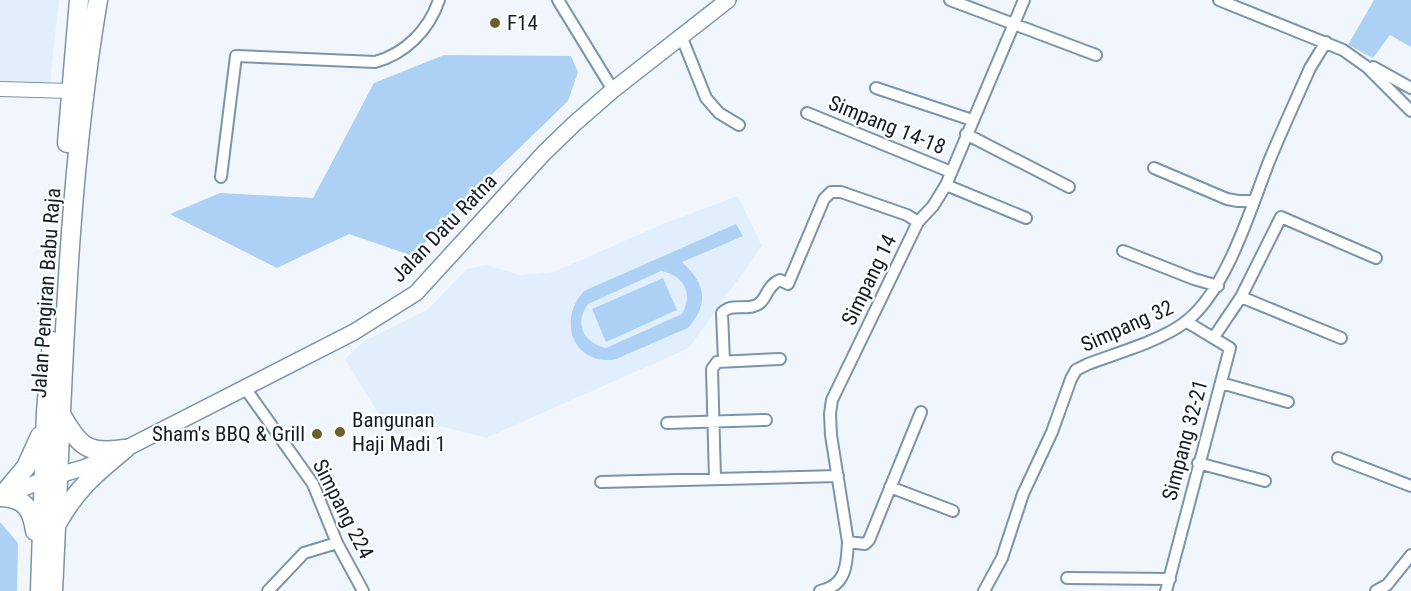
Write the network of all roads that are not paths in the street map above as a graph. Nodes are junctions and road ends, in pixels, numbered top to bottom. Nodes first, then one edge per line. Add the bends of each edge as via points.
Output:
1 (80, 0) edge
2 (98, 0) edge
3 (439, 0) edge
4 (558, 0) edge
5 (728, 0) edge
6 (736, 0) edge
7 (950, 0) edge
8 (1023, 0) edge
9 (1219, 0) edge
10 (711, 15) junction
11 (1013, 24) junction
12 (682, 38) junction
13 (1326, 42) junction
14 (1096, 55) dead end
15 (1354, 57) junction
16 (876, 88) dead end
17 (1411, 88) edge
18 (0, 89) edge
19 (613, 90) junction
20 (71, 91) junction
21 (1411, 111) edge
22 (807, 113) dead end
23 (972, 120) junction
24 (740, 125) dead end
25 (966, 134) junction
26 (1154, 168) dead end
27 (951, 172) junction
28 (222, 177) dead end
29 (946, 185) junction
30 (1069, 187) dead end
31 (1254, 201) junction
32 (1026, 219) dead end
33 (918, 222) junction
34 (1123, 251) dead end
35 (1376, 258) dead end
36 (1218, 286) junction
37 (1241, 297) junction
38 (1187, 322) junction
39 (1214, 337) junction
40 (1341, 338) dead end
41 (780, 359) dead end
42 (724, 361) junction
43 (1221, 383) junction
44 (245, 388) junction
45 (1288, 402) dead end
46 (921, 412) dead end
47 (53, 413) junction
48 (765, 420) dead end
49 (713, 422) junction
50 (667, 423) dead end
51 (125, 449) junction
52 (1338, 458) dead end
53 (1198, 463) junction
54 (838, 476) junction
55 (50, 478) junction
56 (715, 479) junction
57 (1264, 481) dead end
58 (601, 482) dead end
59 (1411, 486) edge
60 (890, 487) junction
61 (1, 498) edge
62 (953, 511) dead end
63 (57, 525) junction
64 (848, 542) junction
65 (337, 543) junction
66 (1411, 555) edge
67 (1067, 578) dead end
68 (1170, 579) junction
69 (44, 588) edge
70 (990, 588) edge
71 (825, 590) edge
72 (268, 591) edge
73 (363, 591) edge
74 (1166, 591) edge
75 (1376, 591) edge

1 - 20 main road, Jalan Pengiran Babu Raja
2 - 47 main road, Jalan Pengiran Babu Raja via 78,153
3 - 28 street via 429,22 410,44 375,62 236,56
4 - 19 street
5 - 10 main road, Jalan Datu Ratna
6 - 10 main road, Jalan Datu Ratna
7 - 11 street
8 - 11 street, Simpang 14
9 - 13 street
10 - 12 main road, Jalan Datu Ratna
11 - 14 street
11 - 23 street, Simpang 14
12 - 19 main road, Jalan Datu Ratna
12 - 24 street via 706,98 719,113
13 - 15 street
13 - 31 street, Simpang 32 via 1310,68
15 - 17 street
15 - 21 street
16 - 23 street
18 - 20 street
19 - 44 main road, Jalan Datu Ratna via 544,153 416,293 354,332
20 - 47 main road, Jalan Pengiran Babu Raja
22 - 27 street, Simpang 14-18
23 - 25 street, Simpang 14
25 - 27 street, Simpang 14
25 - 30 street
26 - 31 street via 1227,199
27 - 29 street, Simpang 14
29 - 32 street
29 - 33 street, Simpang 14
31 - 36 street, Simpang 32
33 - 42 street via 885,207 831,192 824,199 788,284 780,280 772,283 755,306 731,307 722,314
33 - 54 street, Simpang 14 via 832,400 831,435
34 - 36 street
35 - 37 street via 1281,217
36 - 38 street, Simpang 32
37 - 39 street
37 - 40 street
38 - 39 street, Simpang 32-21
38 - 70 street, Simpang 32 via 1076,370 1023,494
39 - 43 street, Simpang 32-21 via 1230,348
41 - 42 street
42 - 49 street via 717,362 712,369
43 - 45 street
43 - 53 street, Simpang 32-21
44 - 51 main road, Jalan Datu Ratna
44 - 65 street, Simpang 224 via 313,484
46 - 60 street
47 - 51 main road via 82,445 98,451
47 - 55 main road, Jalan Pengiran Babu Raja
47 - 61 main road via 32,457
48 - 49 street
49 - 50 street
49 - 56 street
51 - 55 main road, Jalan Datu Ratna
51 - 63 main road via 72,498
52 - 59 street
53 - 57 street
53 - 68 street, Simpang 32-21
54 - 56 street
54 - 64 street, Simpang 14
55 - 61 main road, Jalan Datu Ratna
55 - 63 main road, Jalan Pengiran Babu Raja
55 - 69 main road, Jalan Pengiran Babu Raja
56 - 58 street
60 - 62 street
60 - 64 street via 869,540 865,544
61 - 69 main road via 25,505 33,518
63 - 69 main road, Jalan Pengiran Babu Raja
64 - 71 street, Simpang 14 via 845,574
65 - 72 street via 304,553
65 - 73 street, Simpang 224
66 - 75 street via 1387,585
67 - 68 street
68 - 74 street, Simpang 32-21

